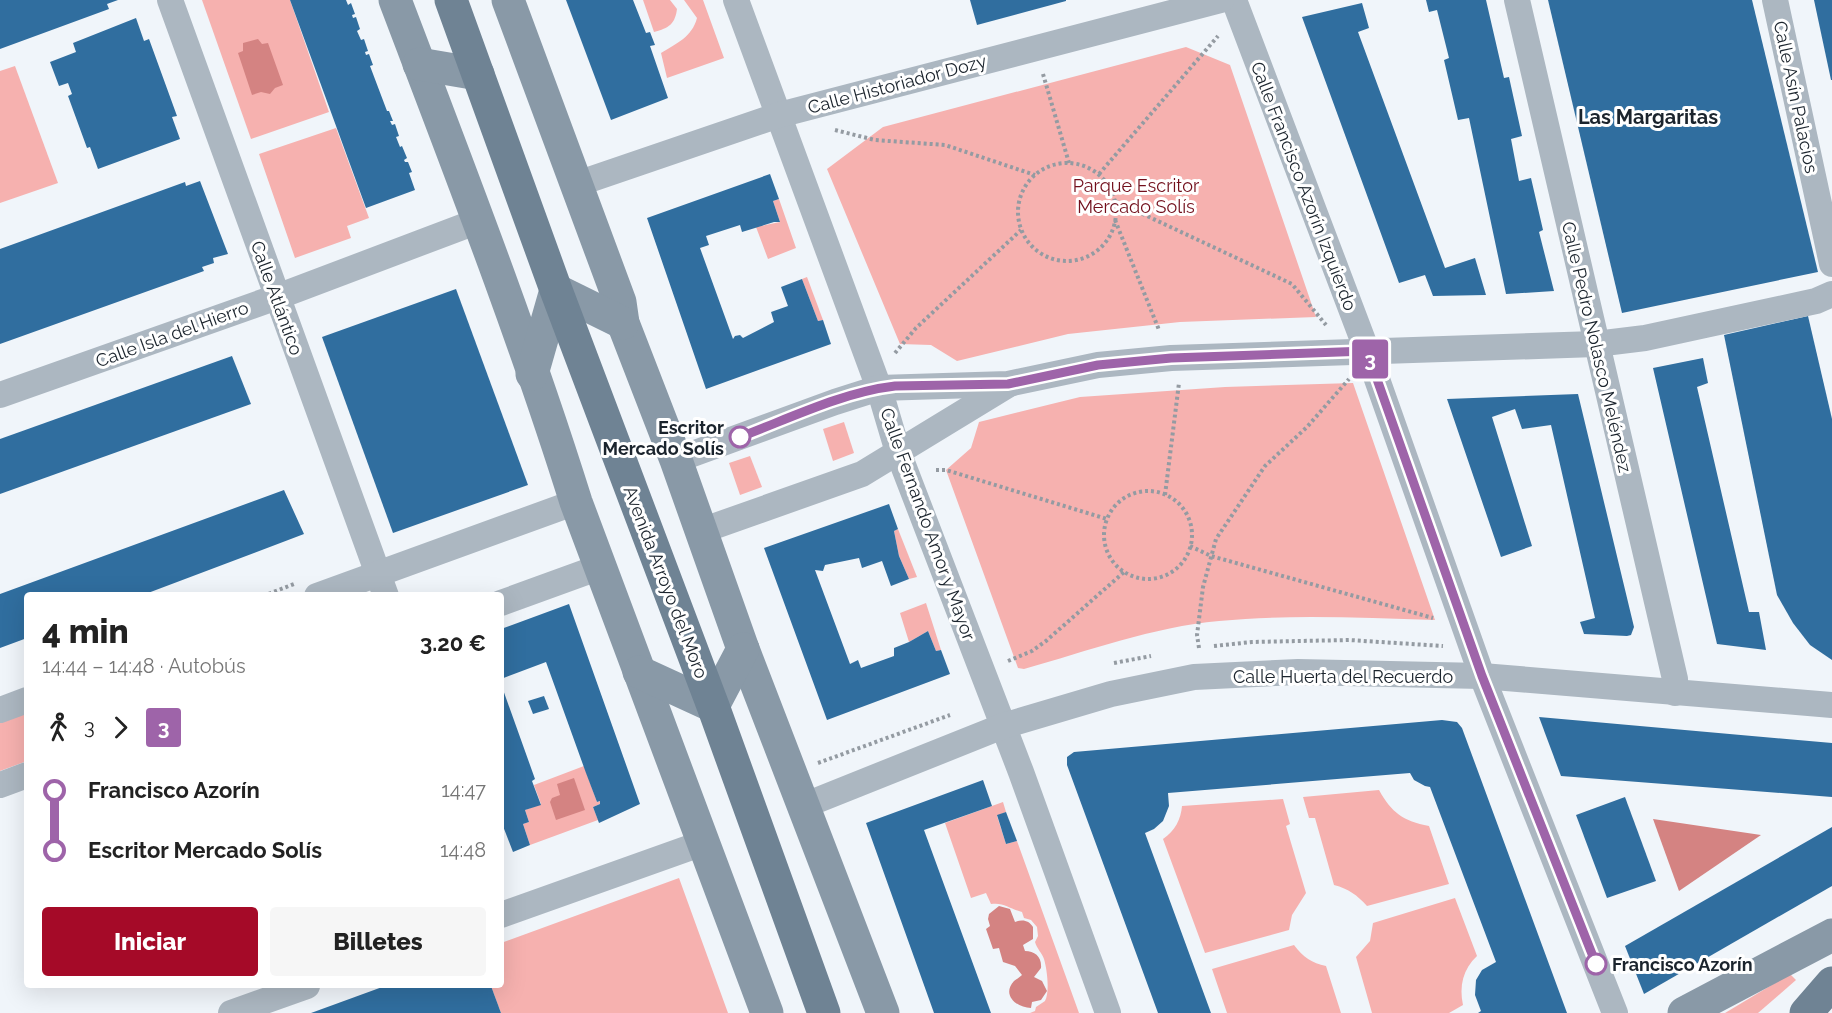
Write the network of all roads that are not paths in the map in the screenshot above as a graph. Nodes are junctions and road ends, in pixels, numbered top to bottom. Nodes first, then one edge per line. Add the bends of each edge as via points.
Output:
1 (170, 0) edge
2 (395, 0) edge
3 (451, 0) edge
4 (508, 0) edge
5 (736, 0) edge
6 (1221, 0) edge
7 (1234, 0) edge
8 (1517, 0) edge
9 (1775, 0) edge
10 (419, 64) junction
11 (478, 74) junction
12 (779, 115) junction
13 (577, 184) junction
14 (478, 221) junction
15 (1832, 264) edge
16 (556, 290) junction
17 (1832, 294) edge
18 (276, 297) junction
19 (623, 323) junction
20 (1596, 344) junction
21 (1367, 351) junction
22 (532, 374) junction
23 (1004, 384) junction
24 (879, 388) junction
25 (0, 396) edge
26 (898, 452) junction
27 (676, 460) junction
28 (576, 502) junction
29 (701, 531) junction
30 (600, 567) junction
31 (382, 585) edge
32 (341, 592) edge
33 (504, 602) edge
34 (742, 649) junction
35 (639, 672) junction
36 (1482, 676) junction
37 (1675, 693) junction
38 (24, 701) edge
39 (1832, 705) edge
40 (713, 706) junction
41 (0, 710) edge
42 (1003, 726) junction
43 (24, 776) edge
44 (0, 784) edge
45 (803, 806) junction
46 (704, 843) junction
47 (504, 912) edge
48 (1832, 935) edge
49 (1832, 983) edge
50 (301, 988) edge
51 (231, 1013) edge
52 (767, 1013) edge
53 (824, 1013) edge
54 (883, 1013) edge
55 (1108, 1013) edge
56 (1615, 1013) edge
57 (1684, 1013) edge
58 (1806, 1013) edge

1 - 18 street, Calle Atlántico
2 - 10 street
3 - 11 main road, Avenida Arroyo del Moro
4 - 13 street
5 - 12 street, Calle Fernando Amor y Mayor
6 - 12 street, Calle Historiador Dozy
7 - 21 street, Calle Francisco Azorín Izquierdo
8 - 20 street, Calle Pedro Nolasco Meléndez
9 - 15 street, Calle Asín Palacios
10 - 11 street
10 - 14 street
11 - 16 main road, Avenida Arroyo del Moro
12 - 13 street, Calle Historiador Dozy
12 - 24 street, Calle Fernando Amor y Mayor
13 - 19 street via 620,302
14 - 18 street, Calle Isla del Hierro
14 - 22 street
16 - 19 street
16 - 22 street
16 - 40 main road, Avenida Arroyo del Moro
17 - 20 street via 1645,338
18 - 25 street, Calle Isla del Hierro
18 - 31 street, Calle Atlántico
19 - 27 street
20 - 21 street
20 - 37 street, Calle Pedro Nolasco Meléndez via 1675,679
21 - 23 street via 1171,358 1098,365
21 - 36 street, Calle Francisco Azorín Izquierdo
22 - 28 street
23 - 24 street
23 - 26 street
24 - 26 street, Calle Fernando Amor y Mayor
24 - 27 street
26 - 29 street via 862,474
26 - 42 street, Calle Fernando Amor y Mayor
27 - 29 street
28 - 30 street
28 - 31 street
29 - 34 street
30 - 33 street
30 - 35 street
31 - 32 street
34 - 40 street, Avenida Arroyo del Moro
34 - 45 street
35 - 40 street, Avenida Arroyo del Moro
35 - 46 street
36 - 37 street, Calle Huerta del Recuerdo
36 - 42 street, Calle Huerta del Recuerdo via 1298,672 1194,678 1111,694
36 - 56 street, Calle Francisco Azorín Izquierdo
37 - 39 street, Calle Huerta del Recuerdo
38 - 41 street
40 - 53 main road, Avenida Arroyo del Moro
42 - 45 street, Calle Huerta del Recuerdo
42 - 55 street, Calle Fernando Amor y Mayor
43 - 44 street
45 - 54 street
46 - 47 street
46 - 52 street
48 - 57 street
49 - 58 main road
50 - 51 street

